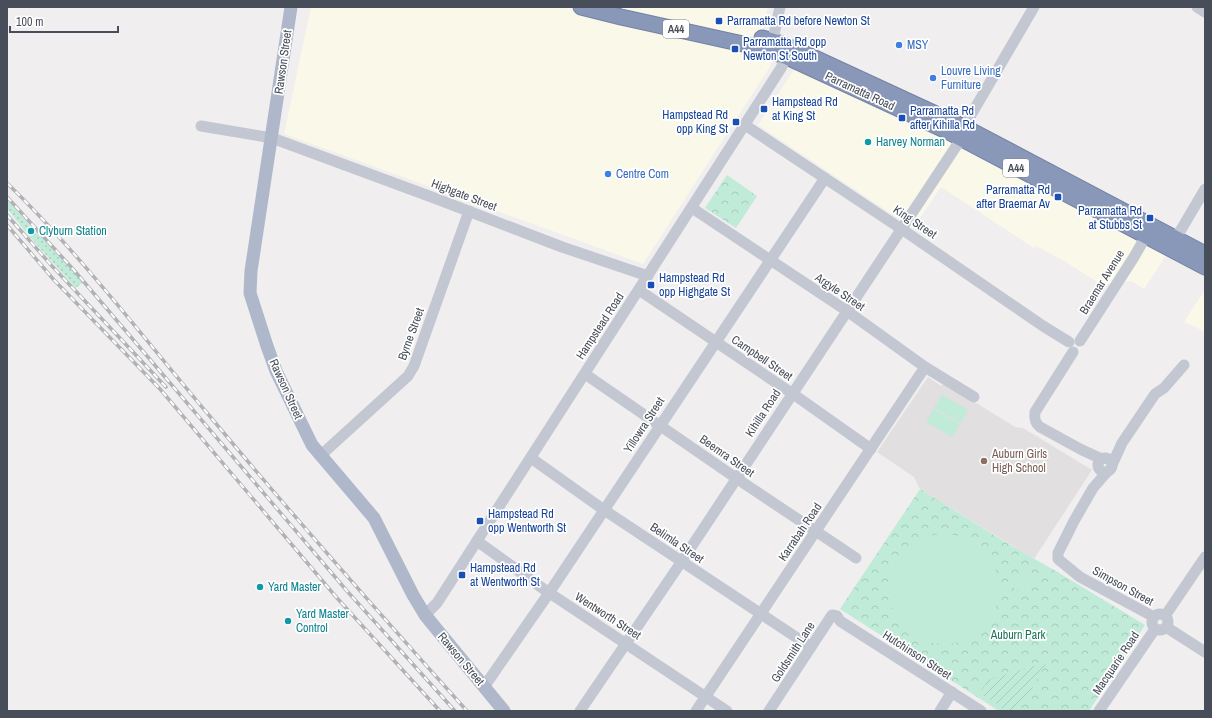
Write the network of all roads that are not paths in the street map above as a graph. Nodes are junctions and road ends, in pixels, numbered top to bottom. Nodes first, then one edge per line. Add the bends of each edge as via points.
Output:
1 (291, 7) edge
2 (581, 7) edge
3 (623, 7) edge
4 (780, 7) edge
5 (1034, 7) edge
6 (1197, 7) edge
7 (1205, 12) edge
8 (771, 46) junction
9 (789, 53) junction
10 (745, 125) junction
11 (201, 126) dead end
12 (963, 133) junction
13 (272, 138) junction
14 (825, 178) junction
15 (1205, 189) edge
16 (692, 208) junction
17 (469, 211) junction
18 (902, 229) junction
19 (1146, 236) junction
20 (1173, 244) junction
21 (1205, 254) edge
22 (770, 260) junction
23 (1205, 267) edge
24 (648, 276) junction
25 (639, 290) junction
26 (846, 311) junction
27 (715, 342) junction
28 (1074, 345) junction
29 (1184, 365) dead end
30 (926, 367) junction
31 (585, 374) junction
32 (792, 393) junction
33 (974, 397) dead end
34 (660, 425) junction
35 (870, 449) junction
36 (320, 456) junction
37 (531, 458) junction
38 (1104, 465) junction
39 (736, 478) junction
40 (604, 510) junction
41 (816, 531) junction
42 (477, 541) junction
43 (1205, 557) edge
44 (856, 558) dead end
45 (682, 561) junction
46 (549, 593) junction
47 (761, 614) junction
48 (425, 615) junction
49 (840, 621) joint
50 (1160, 622) junction
51 (626, 644) junction
52 (811, 648) junction
53 (1205, 652) edge
54 (484, 687) junction
55 (952, 692) junction
56 (705, 697) junction
57 (772, 710) edge
58 (504, 711) edge
59 (580, 711) edge
60 (696, 711) edge
61 (726, 711) edge
62 (940, 711) edge
63 (981, 711) edge
64 (1099, 711) edge

1 - 13 main road, Rawson Street
2 - 8 highway, Parramatta Road / A44
3 - 8 highway, Parramatta Road / A44
4 - 8 street
5 - 12 street, Kihilla Road
6 - 7 street
8 - 9 highway, Parramatta Road / A44
9 - 10 street, Hampstead Road
9 - 12 highway, Parramatta Road / A44 via 847,72
10 - 14 street, King Street
10 - 16 street, Hampstead Road
11 - 13 street, Highgate Street
12 - 18 street, Kihilla Road
12 - 19 highway, Parramatta Road / A44
12 - 20 highway, Parramatta Road / A44
13 - 17 street, Highgate Street
13 - 36 main road, Rawson Street via 251,270 250,293 276,371 312,445
14 - 18 street, King Street
14 - 22 street, Yillowra Street
15 - 20 street
16 - 22 street, Argyle Street
16 - 24 street, Hampstead Road
17 - 24 street, Highgate Street via 562,247
17 - 36 street, Byrne Street via 414,366 408,376
18 - 26 street, Kihilla Road
18 - 28 street, King Street
19 - 20 highway, Parramatta Road / A44
19 - 28 street, Braemar Avenue
20 - 21 highway, Parramatta Road / A44
20 - 23 highway, Parramatta Road / A44
22 - 26 street, Argyle Street
22 - 27 street, Yillowra Street
24 - 25 street, Hampstead Road
25 - 27 street, Campbell Street
25 - 31 street, Hampstead Road
26 - 30 street, Argyle Street
26 - 32 street, Kihilla Road
27 - 32 street, Campbell Street
27 - 34 street, Yillowra Street
28 - 38 street, Braemar Avenue via 1035,412 1034,419 1037,425
29 - 38 street via 1164,388 1155,394
30 - 33 street, Argyle Street
30 - 35 street, Karrabah Road
31 - 34 street, Beemra Street
31 - 37 street, Hampstead Road
32 - 35 street, Campbell Street
32 - 39 street, Kihilla Road
34 - 39 street, Beemra Street
34 - 40 street, Yillowra Street
35 - 41 street, Karrabah Road
36 - 48 main road, Rawson Street via 374,518
37 - 40 street, Belimla Street
37 - 42 street, Hampstead Road
38 - 50 street, Simpson Street via 1058,553 1057,562
39 - 41 street, Beemra Street
39 - 45 street, Kihilla Road
40 - 45 street, Belimla Street
40 - 46 street, Yillowra Street
41 - 44 street, Beemra Street
41 - 47 street, Karrabah Road
42 - 46 street, Wentworth Street
42 - 48 street, Hampstead Road via 436,603
43 - 50 street, Macquarie Road
45 - 47 street, Belimla Street
45 - 51 street, Kihilla Road
46 - 51 street, Wentworth Street
46 - 54 street, Yillowra Street
47 - 52 street, Belimla Street
47 - 56 street, Karrabah Road
48 - 54 main road, Rawson Street
49 - 52 street, Goldsmith Lane via 837,616 832,615
49 - 55 street, Hutchinson Street
50 - 53 street, Simpson Street
50 - 64 street, Macquarie Road
51 - 56 street, Wentworth Street
51 - 59 street, Kihilla Road
52 - 57 street, Goldsmith Lane
54 - 58 main road, Rawson Street
55 - 62 street
55 - 63 street, Hutchinson Street
56 - 60 street, Karrabah Road
56 - 61 street, Wentworth Street

